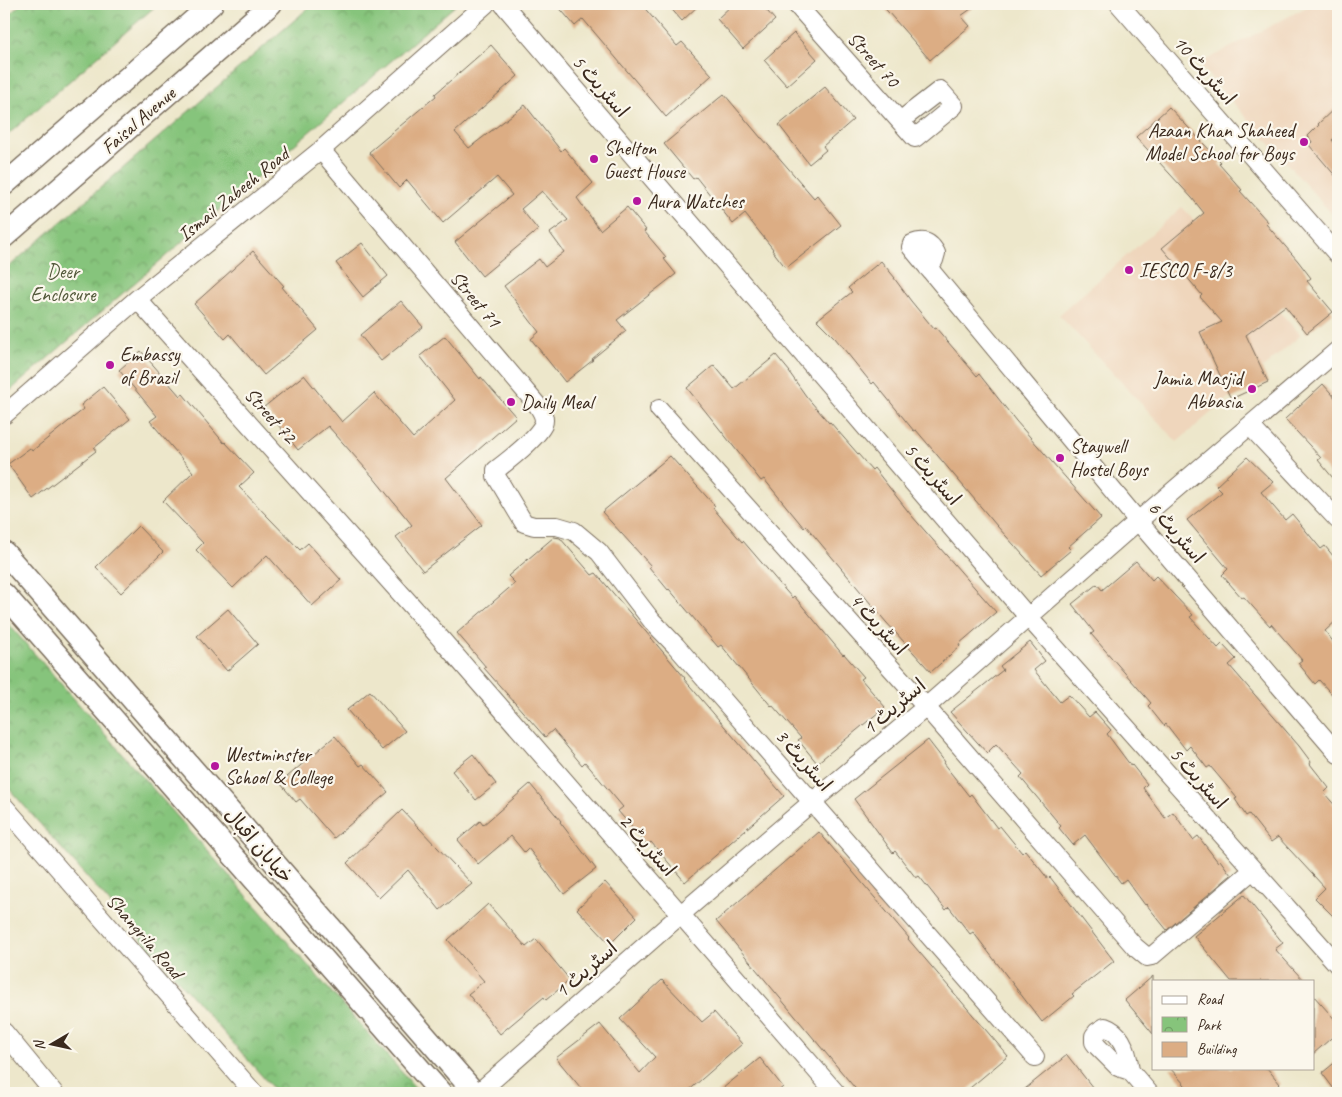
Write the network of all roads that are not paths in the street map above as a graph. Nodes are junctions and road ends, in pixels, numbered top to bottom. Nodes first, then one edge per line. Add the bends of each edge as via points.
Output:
1 (212, 4) edge
2 (271, 4) edge
3 (486, 4) edge
4 (503, 4) edge
5 (796, 4) edge
6 (1119, 4) edge
7 (900, 121) dead end
8 (321, 150) junction
9 (4, 185) edge
10 (4, 237) edge
11 (1338, 255) edge
12 (928, 268) dead end
13 (137, 299) junction
14 (1338, 350) edge
15 (659, 409) dead end
16 (4, 415) edge
17 (1250, 426) junction
18 (1338, 520) edge
19 (1138, 521) junction
20 (524, 523) joint
21 (4, 552) edge
22 (4, 594) edge
23 (1028, 618) junction
24 (428, 624) joint
25 (926, 707) junction
26 (1338, 754) edge
27 (812, 802) junction
28 (4, 806) edge
29 (1253, 870) junction
30 (680, 915) junction
31 (1338, 965) edge
32 (4, 1032) edge
33 (1035, 1057) dead end
34 (1130, 1071) dead end
35 (50, 1092) edge
36 (254, 1093) edge
37 (441, 1093) edge
38 (477, 1093) edge
39 (836, 1093) edge
40 (1149, 1093) edge

1 - 9 main road, Faisal Avenue
2 - 10 main road, Faisal Avenue
3 - 8 street, Ismail Zabeeh Road
4 - 23 street, اسٹریٹ 5
5 - 7 street, Street 70
6 - 11 street, اسٹریٹ 10
8 - 13 street, Ismail Zabeeh Road
8 - 20 street, Street 71 via 543,414 544,424 539,430 496,470 496,476
12 - 19 street, اسٹریٹ 6
13 - 16 street, Ismail Zabeeh Road
13 - 24 street, Street 72
14 - 17 street, اسٹریٹ 1
15 - 25 street, اسٹریٹ 4
17 - 18 street
17 - 19 street, اسٹریٹ 1
19 - 23 street, اسٹریٹ 1
19 - 26 street, اسٹریٹ 6
20 - 27 street, اسٹریٹ 3 via 574,531 599,552 652,621
21 - 38 main road, خیابان اقبال
22 - 37 main road, خیابان اقبال
23 - 25 street, اسٹریٹ 1
23 - 29 street, اسٹریٹ 5
24 - 30 street, اسٹریٹ 2
25 - 27 street, اسٹریٹ 1
25 - 29 street, اسٹریٹ 4 via 1135,948 1148,957
27 - 30 street, اسٹریٹ 1
27 - 33 street, اسٹریٹ 3
28 - 36 street, Shangrila Road
29 - 31 street, اسٹریٹ 5
30 - 38 street, اسٹریٹ 1
30 - 39 street, اسٹریٹ 2
32 - 35 street
34 - 40 street

